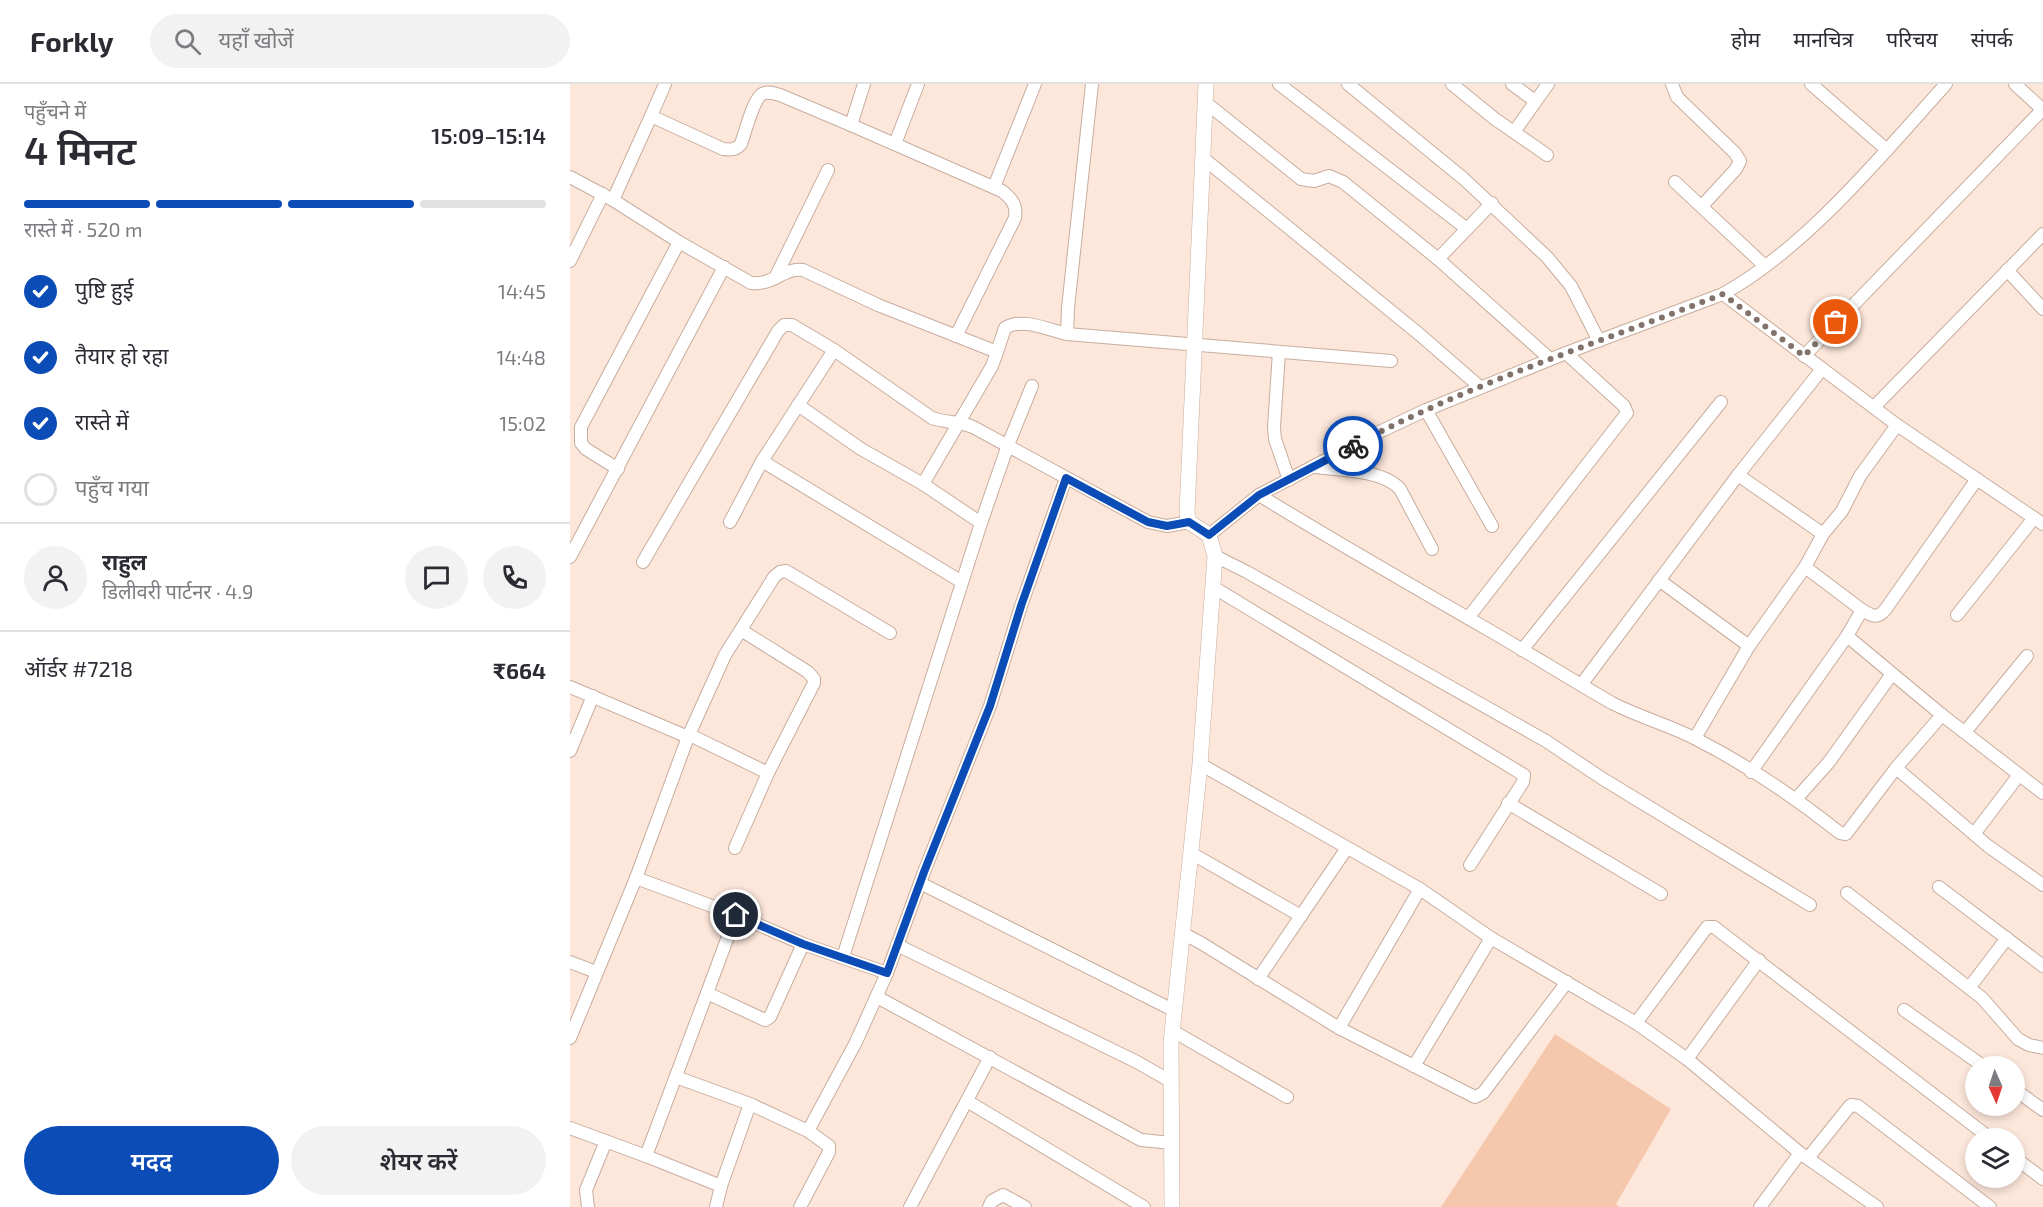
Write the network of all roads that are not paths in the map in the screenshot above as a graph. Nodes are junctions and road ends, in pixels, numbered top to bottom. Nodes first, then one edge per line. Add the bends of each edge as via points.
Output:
1 (665, 84) edge
2 (864, 84) edge
3 (918, 84) edge
4 (1035, 84) edge
5 (1092, 84) edge
6 (1206, 84) edge
7 (1278, 84) edge
8 (1348, 84) edge
9 (1452, 84) edge
10 (1512, 84) edge
11 (1548, 84) edge
12 (1672, 84) edge
13 (1811, 84) edge
14 (1946, 84) edge
15 (2015, 84) edge
16 (1535, 101) junction
17 (1205, 102) junction
18 (2043, 109) edge
19 (651, 116) junction
20 (851, 126) junction
21 (1514, 132) junction
22 (895, 144) junction
23 (1887, 150) junction
24 (1547, 155) dead end
25 (1203, 158) junction
26 (828, 170) dead end
27 (570, 177) edge
28 (1676, 182) dead end
29 (994, 187) junction
30 (608, 197) junction
31 (1492, 203) junction
32 (1701, 206) junction
33 (1467, 229) junction
34 (2043, 234) edge
35 (679, 242) junction
36 (1438, 259) junction
37 (570, 261) edge
38 (1765, 266) junction
39 (724, 267) junction
40 (2007, 270) junction
41 (774, 279) junction
42 (1723, 294) junction
43 (2043, 309) edge
44 (1067, 334) junction
45 (956, 336) junction
46 (1599, 341) junction
47 (1194, 346) junction
48 (834, 350) junction
49 (997, 352) junction
50 (1279, 352) junction
51 (1566, 353) junction
52 (1804, 356) junction
53 (1550, 359) junction
54 (1391, 360) dead end
55 (1822, 369) junction
56 (1032, 386) dead end
57 (1480, 387) junction
58 (1721, 402) dead end
59 (798, 405) junction
60 (1874, 407) junction
61 (1426, 410) junction
62 (960, 422) junction
63 (1898, 425) junction
64 (1008, 445) junction
65 (762, 461) junction
66 (1315, 467) junction
67 (618, 469) junction
68 (1738, 475) junction
69 (1066, 478) junction
70 (1977, 479) junction
71 (1289, 480) junction
72 (923, 484) junction
73 (1259, 495) junction
74 (2038, 521) edge
75 (730, 522) dead end
76 (1189, 522) junction
77 (981, 523) junction
78 (1492, 526) dead end
79 (1823, 534) junction
80 (1209, 535) junction
81 (1432, 549) dead end
82 (570, 556) edge
83 (1215, 556) junction
84 (643, 562) dead end
85 (1805, 567) junction
86 (1659, 580) junction
87 (962, 582) junction
88 (1213, 586) junction
89 (1862, 610) junction
90 (1957, 615) dead end
91 (1468, 618) junction
92 (741, 630) junction
93 (890, 633) dead end
94 (1847, 636) junction
95 (1749, 646) junction
96 (1522, 650) junction
97 (2027, 656) dead end
98 (1892, 674) junction
99 (1581, 685) junction
100 (570, 687) edge
101 (593, 696) junction
102 (1942, 715) junction
103 (1965, 732) junction
104 (689, 736) junction
105 (1695, 738) junction
106 (570, 751) edge
107 (1200, 764) junction
108 (1896, 768) junction
109 (1751, 771) junction
110 (768, 773) junction
111 (2019, 775) junction
112 (2043, 793) edge
113 (1796, 799) junction
114 (1508, 804) junction
115 (1974, 834) junction
116 (735, 848) dead end
117 (1347, 848) junction
118 (1191, 853) junction
119 (1470, 865) dead end
120 (636, 878) junction
121 (920, 883) junction
122 (2043, 885) edge
123 (1939, 886) dead end
124 (1420, 889) junction
125 (1847, 893) dead end
126 (1661, 894) dead end
127 (1810, 905) dead end
128 (736, 915) junction
129 (1301, 916) junction
130 (1182, 933) junction
131 (1491, 938) junction
132 (2007, 938) junction
133 (803, 944) junction
134 (897, 945) junction
135 (843, 957) junction
136 (1759, 960) junction
137 (570, 962) edge
138 (2043, 966) edge
139 (596, 972) junction
140 (887, 973) junction
141 (1258, 979) junction
142 (1567, 982) junction
143 (1969, 988) junction
144 (707, 993) junction
145 (877, 997) junction
146 (1904, 1010) dead end
147 (1175, 1011) junction
148 (1636, 1023) junction
149 (1339, 1028) junction
150 (1173, 1031) junction
151 (570, 1038) edge
152 (2043, 1048) edge
153 (1969, 1056) edge
154 (990, 1057) junction
155 (1687, 1059) junction
156 (1414, 1066) junction
157 (676, 1077) junction
158 (1172, 1082) junction
159 (1287, 1097) dead end
160 (2025, 1097) edge
161 (967, 1101) junction
162 (750, 1104) junction
163 (2043, 1110) edge
164 (570, 1128) edge
165 (1977, 1128) edge
166 (808, 1131) junction
167 (606, 1141) junction
168 (1172, 1143) junction
169 (646, 1156) junction
170 (1804, 1156) junction
171 (2025, 1165) edge
172 (2043, 1179) edge
173 (721, 1186) junction
174 (1765, 1206) edge
175 (588, 1207) edge
176 (716, 1207) edge
177 (800, 1207) edge
178 (910, 1207) edge
179 (989, 1207) edge
180 (1025, 1207) edge
181 (1144, 1207) edge
182 (1172, 1207) edge
183 (1877, 1207) edge
184 (1990, 1207) edge

1 - 19 street
2 - 20 street
3 - 22 street
4 - 29 street
5 - 44 street
6 - 17 street
7 - 33 street
8 - 31 street
9 - 21 street
10 - 16 street
11 - 16 street
12 - 32 street via 1677,97 1740,161
13 - 23 street
14 - 23 street
15 - 18 street
16 - 21 street
17 - 25 street
17 - 36 street via 1301,179 1337,178
18 - 52 street
19 - 20 street via 723,150 741,144 757,100 771,92
19 - 30 street
20 - 22 street
21 - 24 street
22 - 29 street
23 - 38 street via 1827,212
25 - 47 street
25 - 57 street
26 - 41 street
27 - 30 street
28 - 32 street
29 - 45 street via 1012,199 1015,218
30 - 35 street
30 - 37 street
31 - 33 street
31 - 46 street via 1567,281
32 - 38 street
33 - 36 street
34 - 40 street
35 - 39 street
35 - 67 street via 582,427 581,443 586,449
36 - 53 street
38 - 42 street
39 - 41 street via 751,283 764,284
39 - 67 street
40 - 43 street
40 - 60 street
41 - 45 street via 792,269 803,270
42 - 46 street
42 - 52 street
44 - 47 street
44 - 49 street via 1012,323 1005,327
45 - 49 street
46 - 51 street
47 - 50 street
47 - 76 street
48 - 59 street
48 - 62 street via 932,418
48 - 84 street via 792,325 784,325 778,331
49 - 62 street
50 - 54 street
50 - 71 street via 1274,427
51 - 53 street
51 - 91 street via 1627,413
52 - 55 street
53 - 57 street
55 - 60 street
55 - 68 street
56 - 64 street
57 - 61 street
58 - 96 street
59 - 65 street
59 - 72 street via 861,449
60 - 63 street
61 - 66 street
61 - 78 street
62 - 64 street
62 - 72 street
63 - 70 street
63 - 79 street
64 - 69 street
64 - 77 street
65 - 75 street
65 - 87 street
66 - 71 street
66 - 81 street via 1394,481
67 - 82 street
68 - 79 street
68 - 86 street
69 - 76 street via 1148,522 1167,526
69 - 121 street via 990,706
70 - 74 street
70 - 89 street via 1881,615 1875,617
71 - 73 street
72 - 77 street
73 - 80 street
73 - 91 street
74 - 90 street
76 - 80 street
77 - 87 street
79 - 85 street
80 - 83 street
83 - 88 street
83 - 127 street via 1546,741
85 - 89 street
85 - 95 street
86 - 95 street
86 - 99 street
87 - 135 street
88 - 107 street
88 - 114 street via 1522,773 1523,782
89 - 94 street
91 - 96 street
92 - 93 street via 774,577 783,571
92 - 104 street via 725,655
92 - 110 street via 814,679
94 - 98 street
94 - 109 street
95 - 105 street
96 - 99 street
97 - 103 street
98 - 102 street
98 - 113 street via 1829,762
99 - 105 street via 1616,705
100 - 101 street
101 - 104 street
101 - 106 street
102 - 103 street
102 - 108 street
103 - 111 street
104 - 110 street
104 - 120 street
105 - 109 street
107 - 117 street
107 - 118 street
108 - 113 street via 1845,834
108 - 115 street
109 - 113 street
110 - 116 street
111 - 112 street
111 - 115 street
114 - 119 street
114 - 126 street
115 - 122 street
117 - 124 street
117 - 129 street
118 - 129 street
118 - 130 street
120 - 128 street
120 - 139 street
121 - 134 street
121 - 147 street
123 - 132 street
124 - 131 street
124 - 149 street
125 - 143 street
128 - 133 street
128 - 144 street
129 - 141 street
130 - 141 street
130 - 147 street
131 - 142 street
131 - 156 street
132 - 138 street
132 - 143 street
133 - 135 street
133 - 144 street via 768,1019 761,1020
134 - 140 street
134 - 158 street
135 - 140 street
136 - 148 street via 1714,927 1707,927
136 - 155 street
136 - 165 street
137 - 139 street
139 - 151 street
140 - 145 street
141 - 149 street
142 - 148 street
142 - 156 street via 1479,1096 1470,1096
143 - 152 street via 2018,1039
144 - 157 street
145 - 154 street
145 - 166 street
146 - 153 street
147 - 150 street
148 - 155 street
149 - 156 street
150 - 158 street
150 - 159 street
154 - 161 street
154 - 168 street via 1141,1140
155 - 170 street
157 - 162 street
157 - 169 street
158 - 168 street
160 - 163 street
161 - 178 street
161 - 181 street
162 - 166 street
162 - 173 street
164 - 167 street
166 - 177 street via 828,1144 829,1149
167 - 169 street
167 - 175 street via 586,1190
168 - 182 street
169 - 173 street
170 - 174 street
170 - 183 street
170 - 184 street via 1851,1105 1858,1106
171 - 172 street
173 - 176 street
179 - 180 street via 1003,1195

